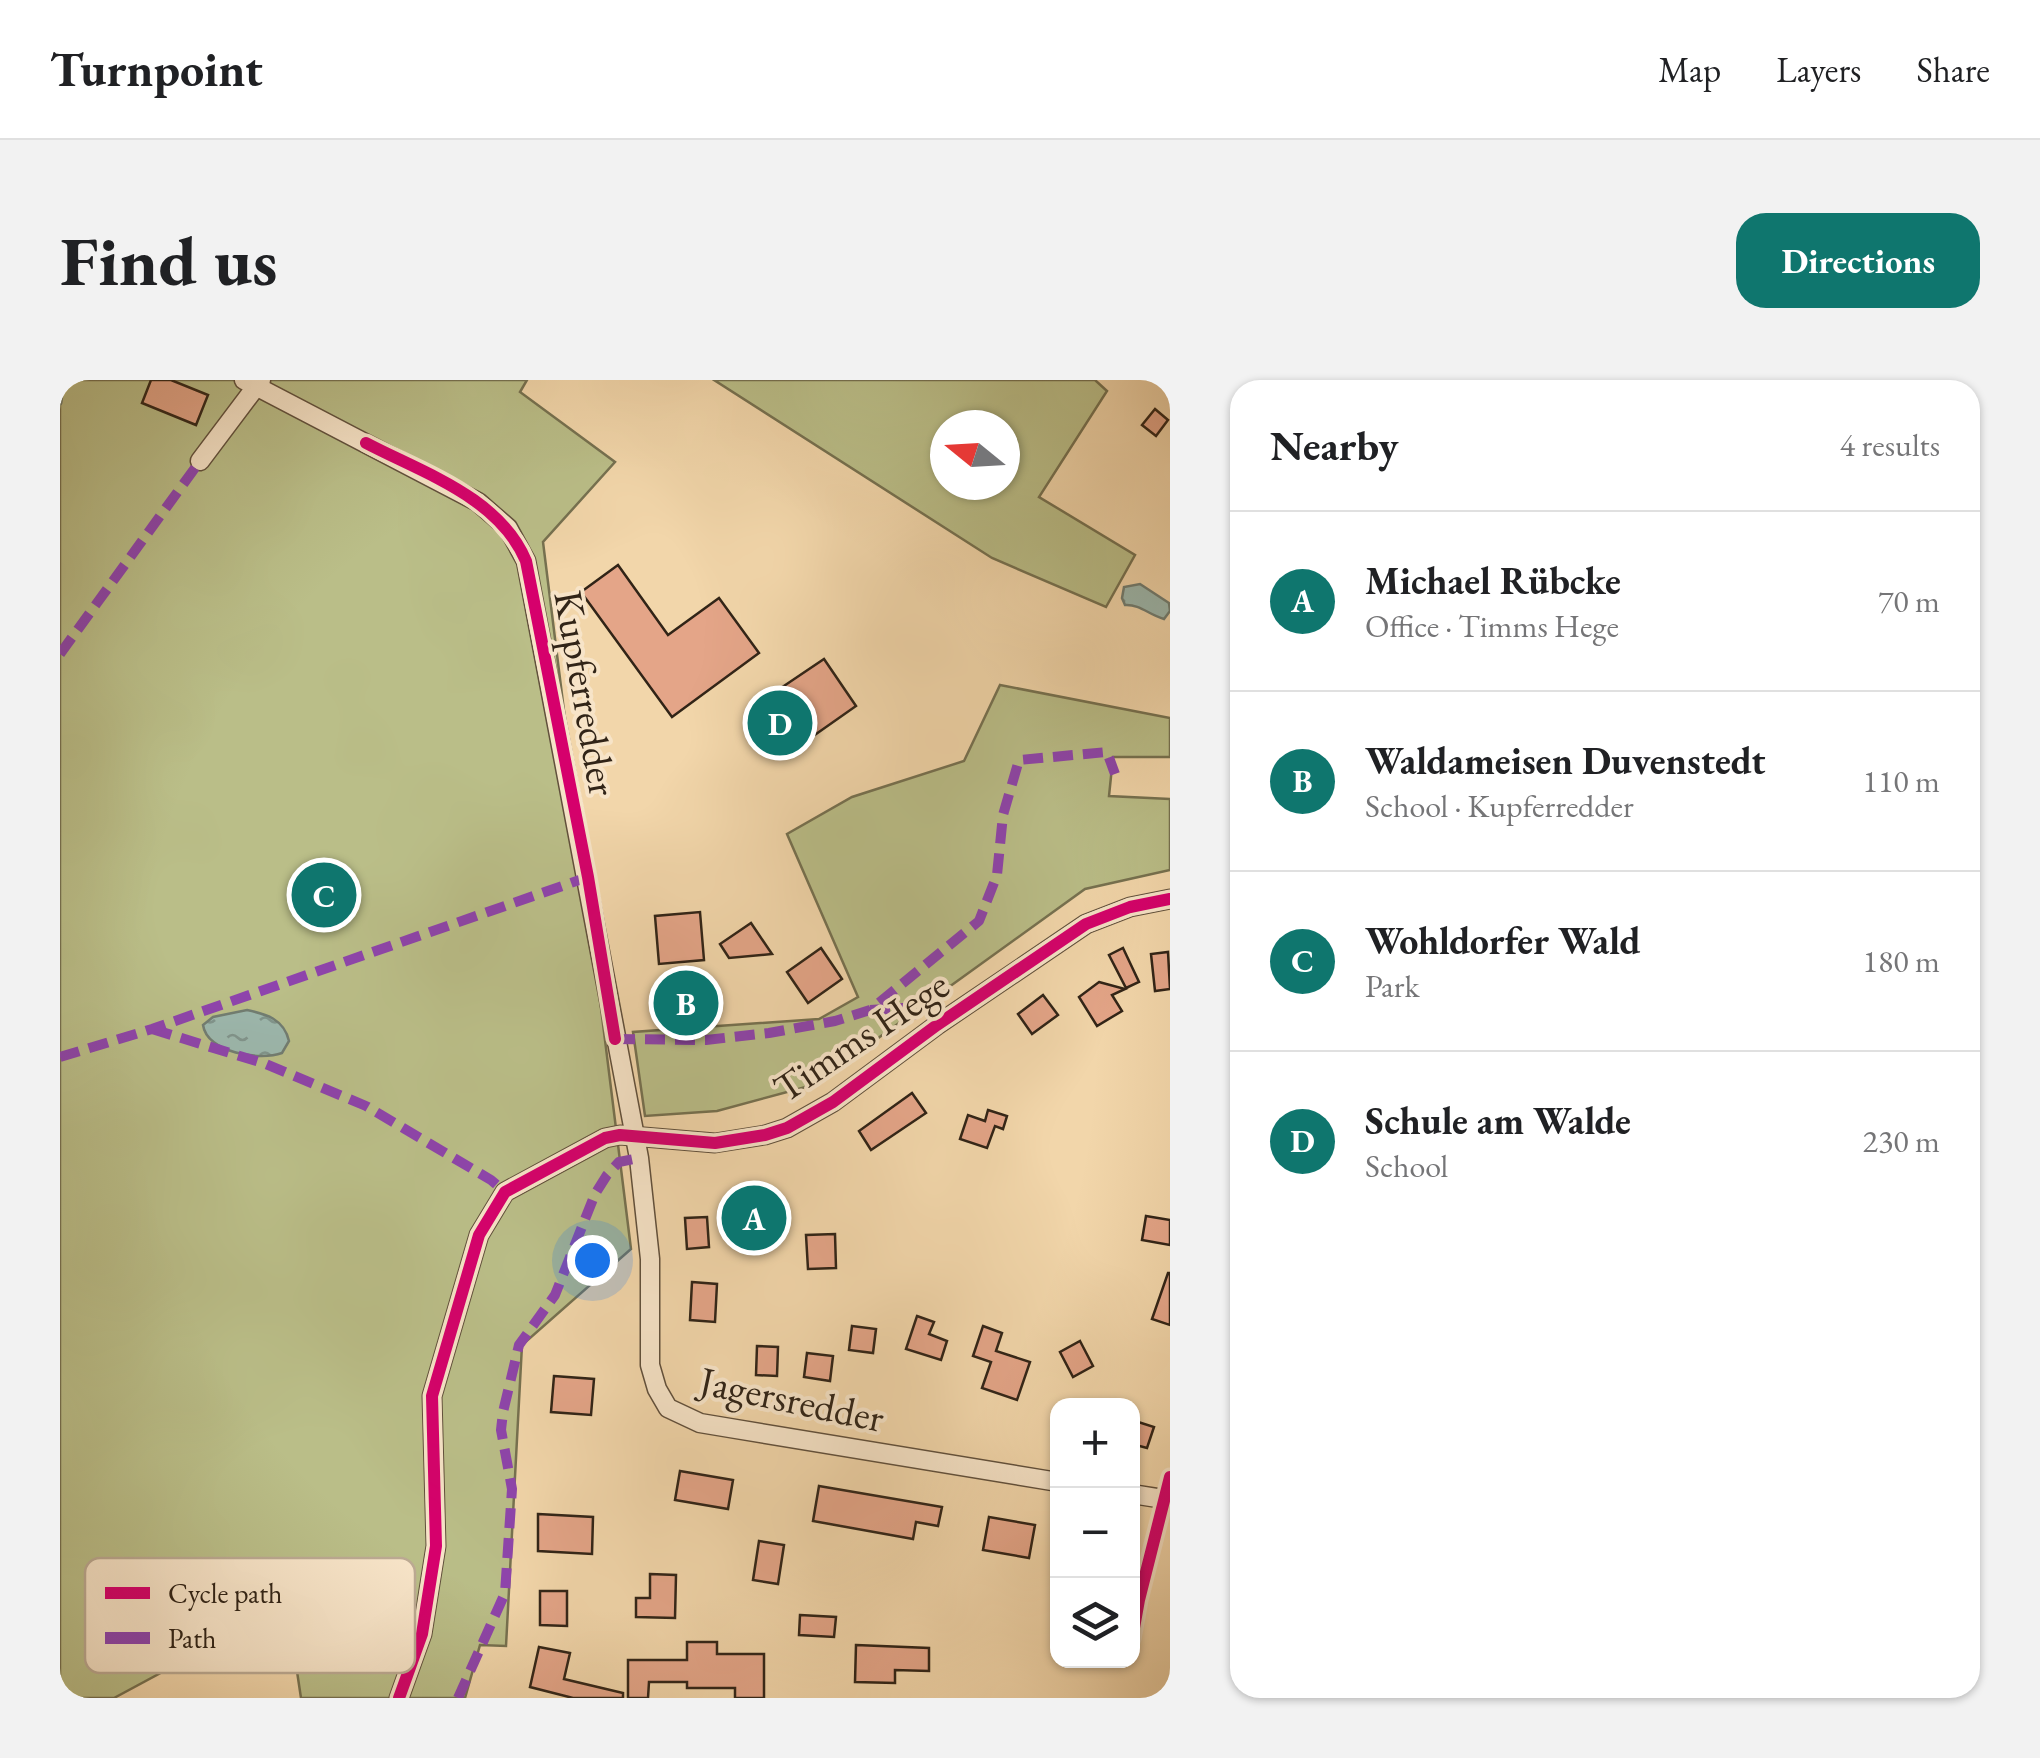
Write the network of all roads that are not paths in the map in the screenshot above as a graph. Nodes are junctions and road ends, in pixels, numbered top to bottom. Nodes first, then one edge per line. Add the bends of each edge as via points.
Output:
1 (254, 382) edge
2 (200, 461) dead end
3 (1170, 899) edge
4 (634, 1136) junction
5 (1050, 1481) edge
6 (1140, 1495) edge
7 (1170, 1500) edge
8 (415, 1654) edge
9 (409, 1673) edge
10 (400, 1698) edge

1 - 2 street
1 - 4 street, Kupferredder via 478,502 519,544 532,582
3 - 4 street, Timms Hege via 1086,924 787,1128 715,1143
4 - 5 street, Jagersredder via 650,1259 650,1365 668,1408 730,1428
4 - 8 street, Timms Hege via 592,1143 518,1183 494,1204 478,1235 432,1396 436,1546
6 - 7 street
9 - 10 street, Timms Hege

